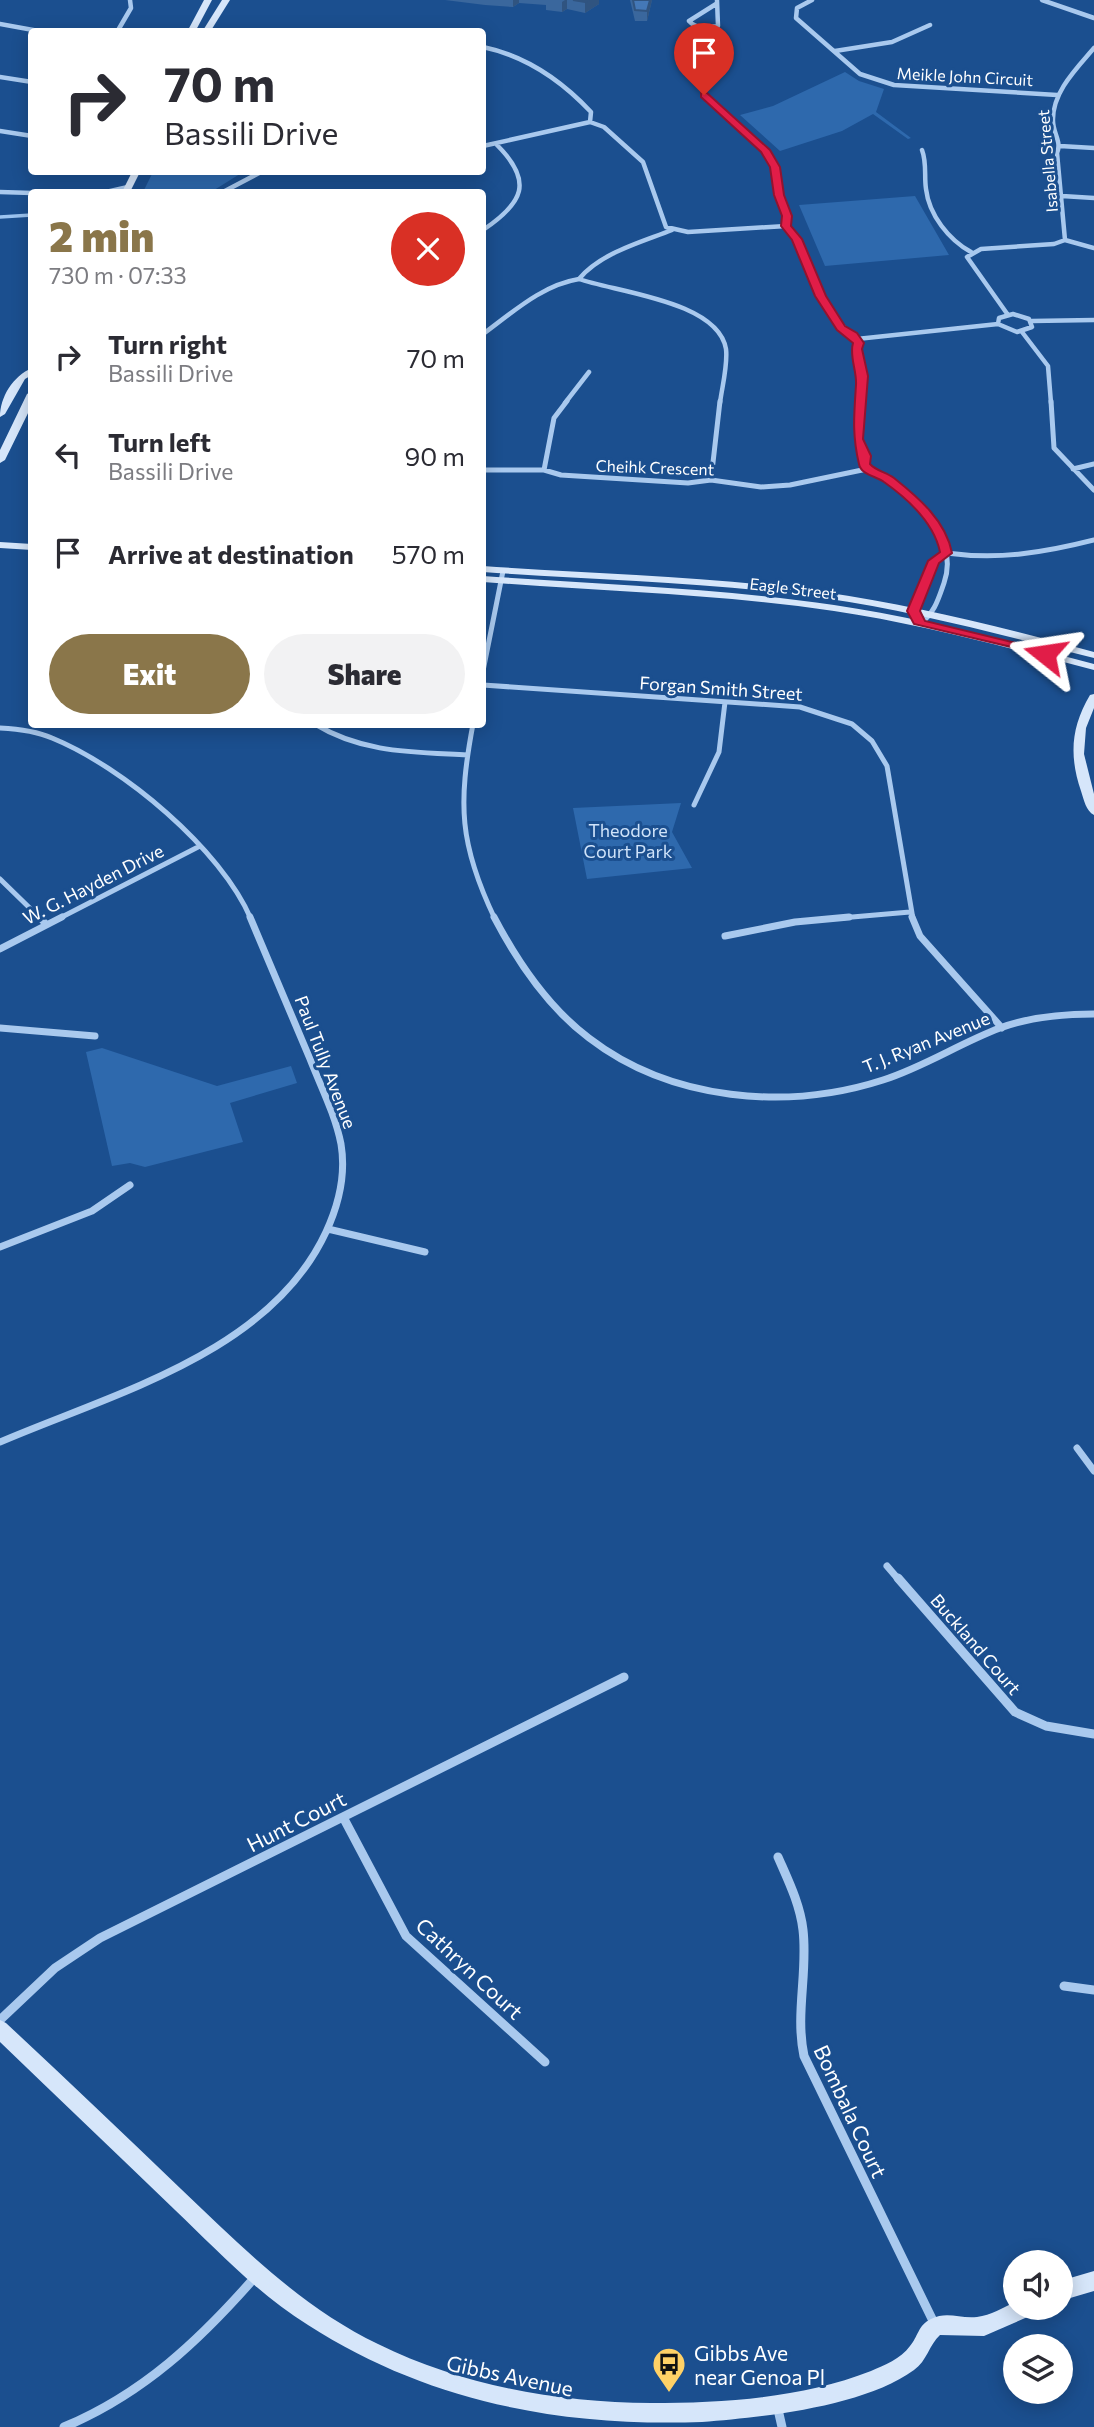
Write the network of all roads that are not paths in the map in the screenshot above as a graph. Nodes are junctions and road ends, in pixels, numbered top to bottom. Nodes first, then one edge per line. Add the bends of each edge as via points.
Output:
1 (130, 0) edge
2 (208, 0) edge
3 (226, 0) edge
4 (812, 0) edge
5 (1042, 0) edge
6 (717, 2) edge
7 (1094, 18) edge
8 (0, 24) edge
9 (930, 24) dead end
10 (119, 28) edge
11 (193, 28) edge
12 (208, 28) edge
13 (28, 29) edge
14 (704, 45) dead end
15 (486, 48) edge
16 (1094, 48) edge
17 (835, 51) junction
18 (0, 77) edge
19 (28, 81) edge
20 (1057, 95) junction
21 (590, 122) junction
22 (0, 131) edge
23 (28, 135) edge
24 (497, 145) junction
25 (486, 146) edge
26 (1060, 146) junction
27 (1094, 148) edge
28 (922, 150) dead end
29 (254, 175) edge
30 (228, 189) edge
31 (0, 192) edge
32 (28, 193) edge
33 (1062, 196) junction
34 (1094, 198) edge
35 (786, 226) junction
36 (486, 228) edge
37 (672, 230) junction
38 (1065, 240) junction
39 (1094, 247) edge
40 (971, 252) junction
41 (579, 278) junction
42 (1008, 315) junction
43 (1094, 320) edge
44 (1032, 321) junction
45 (998, 324) junction
46 (486, 332) edge
47 (1022, 332) junction
48 (856, 339) junction
49 (589, 372) dead end
50 (28, 373) edge
51 (28, 402) edge
52 (0, 414) edge
53 (0, 460) edge
54 (1094, 464) edge
55 (867, 469) junction
56 (1073, 469) junction
57 (486, 470) edge
58 (544, 470) junction
59 (711, 480) junction
60 (1094, 490) edge
61 (0, 536) edge
62 (28, 538) edge
63 (1094, 540) edge
64 (0, 545) edge
65 (28, 547) edge
66 (945, 554) junction
67 (486, 570) edge
68 (502, 576) junction
69 (486, 579) edge
70 (914, 611) junction
71 (933, 614) junction
72 (920, 624) junction
73 (1094, 654) edge
74 (486, 656) edge
75 (1094, 667) edge
76 (486, 685) edge
77 (1094, 697) edge
78 (725, 702) junction
79 (28, 727) edge
80 (0, 728) edge
81 (31, 728) edge
82 (320, 728) edge
83 (472, 728) edge
84 (467, 755) junction
85 (694, 805) dead end
86 (1094, 811) edge
87 (200, 846) junction
88 (0, 878) edge
89 (910, 912) junction
90 (46, 923) junction
91 (725, 936) dead end
92 (0, 948) edge
93 (1094, 1014) edge
94 (0, 1028) edge
95 (1002, 1028) junction
96 (95, 1035) dead end
97 (130, 1185) dead end
98 (328, 1229) junction
99 (0, 1247) edge
100 (425, 1252) dead end
101 (0, 1442) edge
102 (1077, 1448) dead end
103 (1094, 1471) edge
104 (887, 1566) dead end
105 (624, 1677) dead end
106 (1094, 1734) edge
107 (343, 1817) junction
108 (778, 1857) dead end
109 (1064, 1986) dead end
110 (1094, 1990) edge
111 (0, 2020) edge
112 (0, 2029) edge
113 (545, 2062) dead end
114 (257, 2276) junction
115 (1094, 2281) edge
116 (1073, 2287) edge
117 (1003, 2318) edge
118 (936, 2326) junction
119 (777, 2404) junction
120 (64, 2427) edge
121 (782, 2427) edge

1 - 10 street via 131,8
2 - 11 street
3 - 12 street
4 - 17 street, Meikle John Circuit via 797,8 796,18
5 - 7 street
6 - 6 street via 718,26 691,24 694,17
8 - 13 street
9 - 17 street via 892,42
14 - 35 street via 708,54 704,95 765,150 775,167
15 - 21 street via 504,51 564,85 591,112
16 - 20 street, Isabella Street
17 - 20 street, Meikle John Circuit via 860,74 887,84
18 - 19 street
20 - 26 street, Isabella Street via 1052,110 1054,136
21 - 24 street
21 - 37 street via 604,127 643,162 663,223
22 - 23 street
24 - 25 street
24 - 36 street via 517,166 522,184 520,199
26 - 27 street
26 - 33 street, Isabella Street
28 - 40 street via 928,197 954,243
29 - 30 street
31 - 32 street
33 - 34 street
33 - 38 street, Isabella Street
35 - 37 street
35 - 48 street via 797,239 820,296 841,328
37 - 41 street via 621,251
38 - 39 street
38 - 40 street
40 - 42 street via 967,257 971,266
41 - 46 street via 561,282 529,300
41 - 59 street via 674,303 717,329 726,348
42 - 44 street
42 - 45 street via 999,318
43 - 44 street
44 - 47 street via 1032,327
45 - 47 street
45 - 48 street
47 - 56 street via 1048,366 1054,448
48 - 55 street via 862,376 858,439
49 - 58 street via 554,418
50 - 52 street via 21,377
51 - 53 street
54 - 56 street
55 - 59 street, Cheihk Crescent via 790,485 732,485
55 - 66 street via 887,478 935,523
56 - 60 street
57 - 58 street, Cheihk Crescent
58 - 59 street, Cheihk Crescent via 688,483
61 - 62 street
63 - 66 street via 1022,558
64 - 65 street
66 - 70 street via 934,561
66 - 71 street via 951,564
67 - 68 street, Eagle Street
68 - 69 street, Eagle Street
68 - 70 street, Eagle Street via 770,589
68 - 72 street, Eagle Street via 763,599
68 - 74 street
70 - 71 street, Eagle Street
70 - 72 street
71 - 72 street
71 - 73 street, Eagle Street
72 - 75 street, Eagle Street
76 - 78 street, Forgan Smith Street
77 - 86 street via 1081,720 1076,744 1077,764
78 - 85 street via 719,752
78 - 89 street, Forgan Smith Street via 822,711 855,726 876,744 887,766
79 - 80 street, Paul Tully Avenue
81 - 87 street, Paul Tully Avenue via 97,761
82 - 84 street via 366,748
83 - 84 street, T. J. Ryan Avenue
84 - 95 street, T. J. Ryan Avenue via 462,822 478,883 507,945 565,1017 621,1059 655,1075 703,1088 761,1097 799,1096 885,1079
87 - 90 street, W. G. Hayden Drive
87 - 98 street, Paul Tully Avenue via 241,896 329,1107 342,1167
88 - 90 street
89 - 91 street via 795,922
89 - 95 street, Forgan Smith Street via 934,955
90 - 92 street, W. G. Hayden Drive
93 - 95 street, T. J. Ryan Avenue via 1039,1017
94 - 96 street
97 - 99 street via 93,1210
98 - 100 street
98 - 101 street, Paul Tully Avenue via 291,1288 260,1319 220,1346
102 - 103 street
104 - 106 street, Buckland Court via 1016,1712 1046,1726
105 - 107 street, Hunt Court
107 - 111 street, Hunt Court via 100,1938 55,1968
107 - 113 street, Cathryn Court via 406,1936
108 - 118 street, Bombala Court via 800,1911 803,1932 799,2027 804,2056
109 - 110 street
112 - 114 street, Gibbs Avenue
114 - 119 street, Gibbs Avenue via 298,2311 363,2351 439,2386 480,2398 608,2417 724,2413
114 - 120 street via 188,2351 147,2385
115 - 116 street
117 - 118 street via 971,2327
118 - 119 street, Gibbs Avenue via 917,2354 896,2370
119 - 121 street

